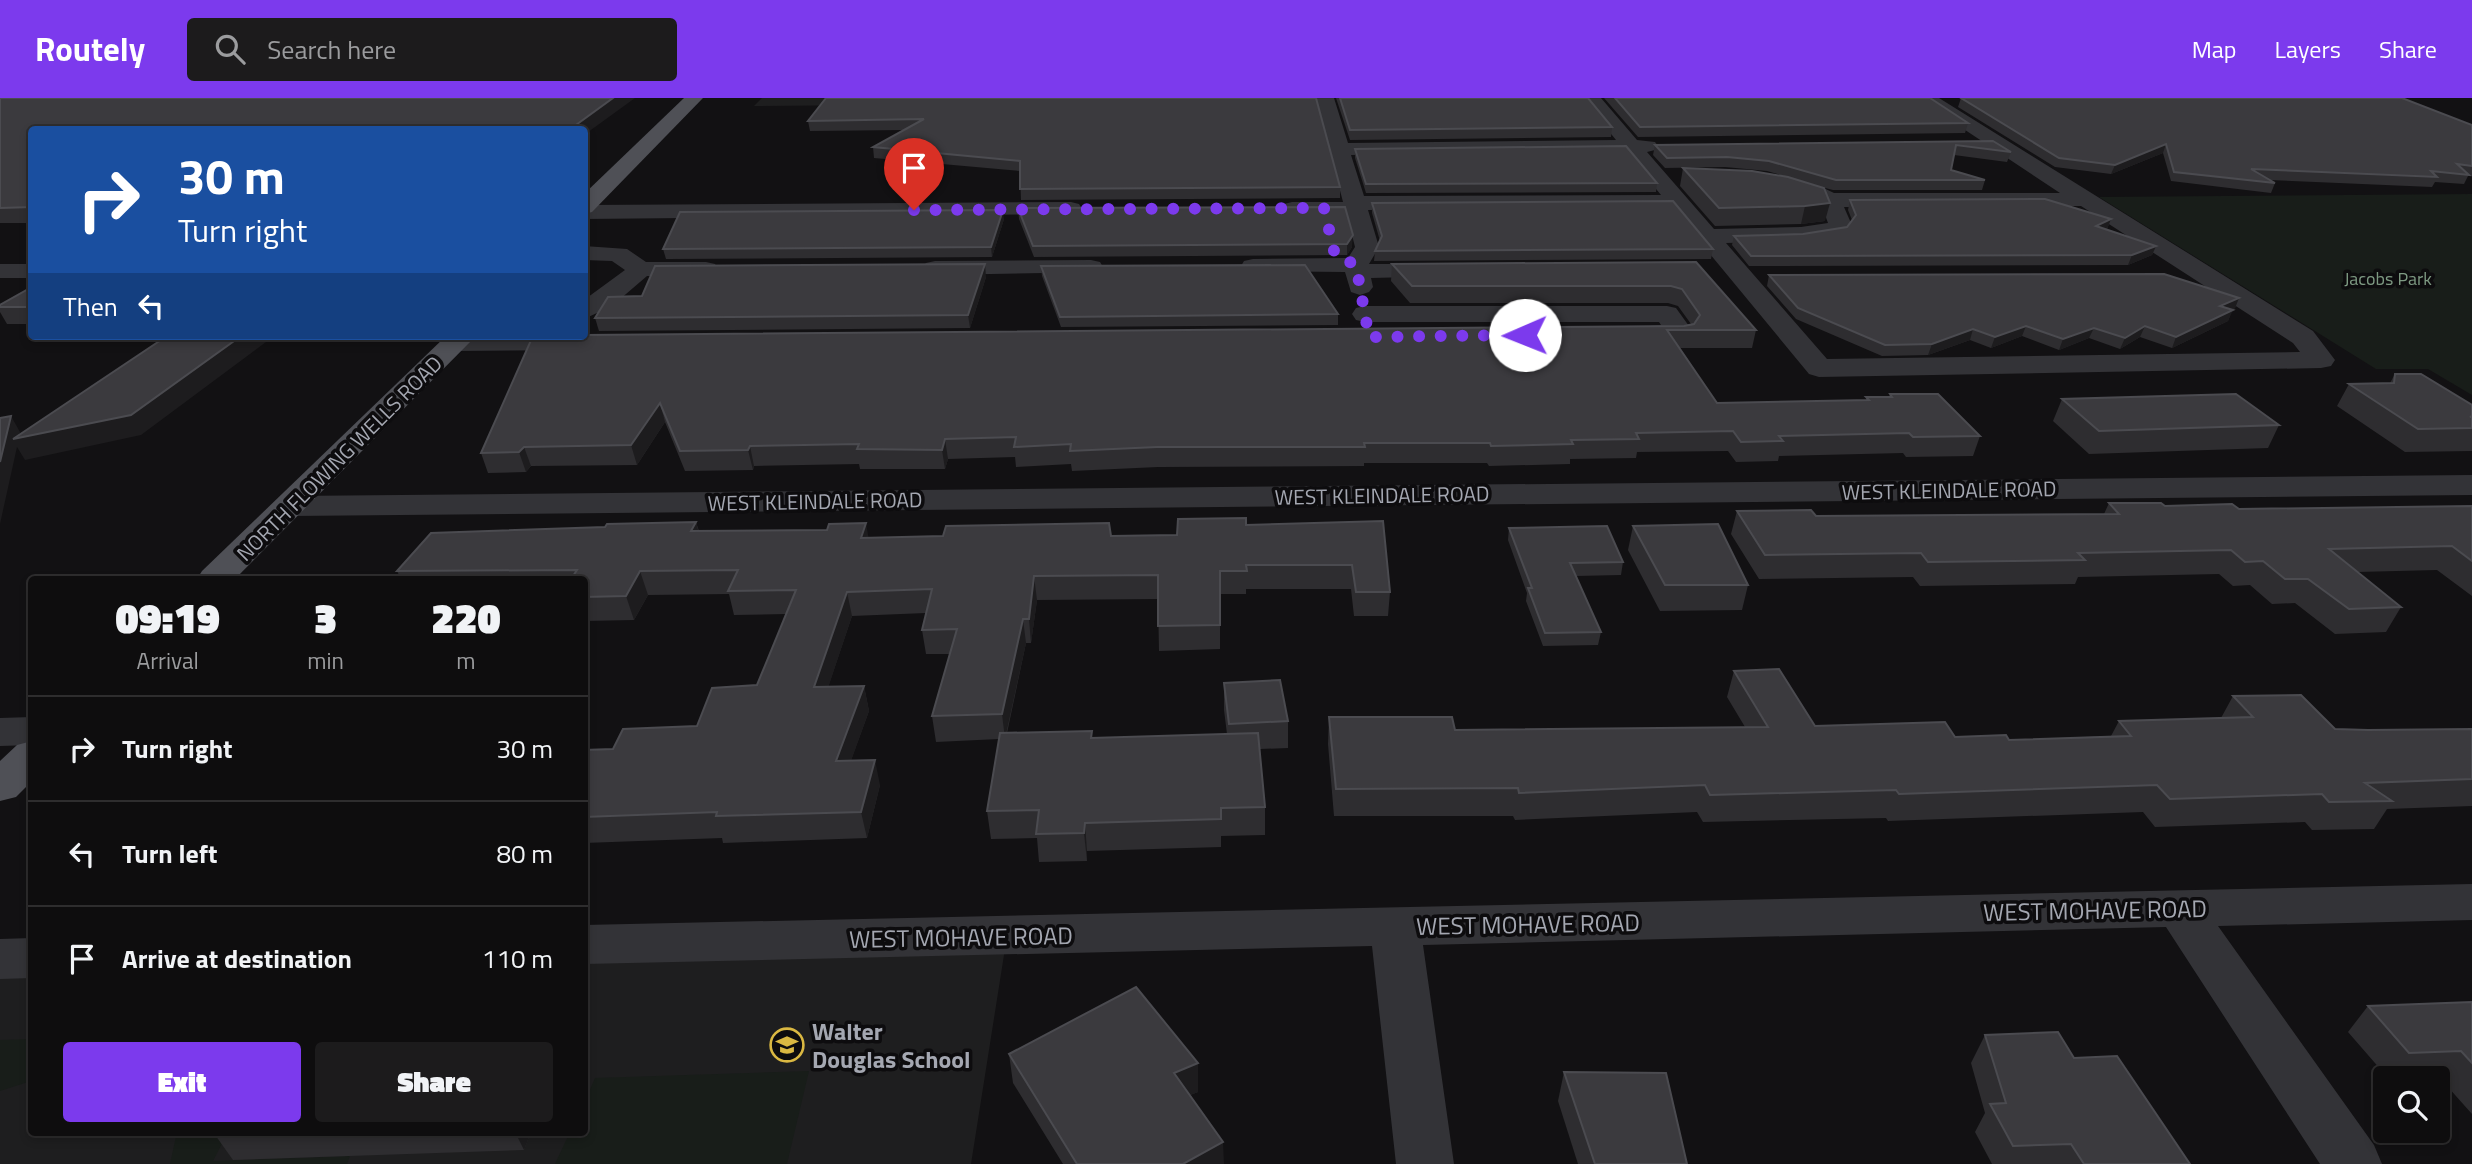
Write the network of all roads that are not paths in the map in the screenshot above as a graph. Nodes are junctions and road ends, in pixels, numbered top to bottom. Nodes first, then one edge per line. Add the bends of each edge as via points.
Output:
1 (694, 98) edge
2 (1325, 98) edge
3 (1591, 98) edge
4 (1926, 98) edge
5 (1956, 142) edge
6 (1997, 142) junction
7 (1672, 145) edge
8 (1632, 146) junction
9 (1339, 149) junction
10 (1658, 177) junction
11 (1684, 177) edge
12 (1760, 177) edge
13 (2087, 199) junction
14 (1830, 200) junction
15 (1679, 201) junction
16 (588, 206) edge
17 (1356, 206) junction
18 (1324, 208) junction
19 (1091, 209) edge
20 (1269, 209) edge
21 (588, 210) edge
22 (1707, 236) junction
23 (588, 253) edge
24 (1230, 266) edge
25 (1119, 267) edge
26 (914, 268) edge
27 (1357, 268) junction
28 (641, 269) junction
29 (725, 269) edge
30 (1709, 270) dead end
31 (0, 271) edge
32 (28, 271) edge
33 (1464, 271) edge
34 (1739, 273) junction
35 (2163, 274) edge
36 (2204, 274) junction
37 (1769, 276) edge
38 (588, 310) edge
39 (1363, 329) junction
40 (458, 340) edge
41 (566, 340) edge
42 (603, 342) edge
43 (2472, 485) edge
44 (291, 506) junction
45 (218, 576) edge
46 (28, 731) edge
47 (0, 732) edge
48 (28, 759) edge
49 (0, 786) edge
50 (2472, 902) edge
51 (2179, 908) junction
52 (1395, 927) junction
53 (588, 945) edge
54 (28, 958) edge
55 (0, 959) edge
56 (1425, 1164) edge
57 (2353, 1164) edge

1 - 16 main road
2 - 9 street
3 - 8 street
4 - 6 street
5 - 6 street
6 - 13 street
7 - 8 street
8 - 9 street
8 - 10 street
9 - 17 street
10 - 11 street
10 - 15 street
12 - 14 street via 1804,187
13 - 14 street
13 - 36 street
14 - 22 street via 1840,223 1836,229
15 - 17 street
15 - 22 street
17 - 18 street
17 - 27 street via 1367,247
18 - 20 street
18 - 27 street via 1335,255
19 - 21 street
22 - 34 street
23 - 28 street via 618,254
24 - 27 street
25 - 26 street
27 - 33 street
27 - 39 street
28 - 29 street
28 - 38 street
30 - 34 street
31 - 32 street
34 - 36 street via 1819,368 2321,360 2303,337
34 - 37 street
35 - 36 street
39 - 39 street via 1680,334 1667,314
40 - 44 main road, NORTH FLOWING WELLS ROAD
41 - 42 street
43 - 44 street, WEST KLEINDALE ROAD
44 - 45 main road, NORTH FLOWING WELLS ROAD
46 - 47 street
48 - 49 main road
50 - 51 street, WEST MOHAVE ROAD
51 - 52 street, WEST MOHAVE ROAD
51 - 57 street
52 - 53 street, WEST MOHAVE ROAD
52 - 56 street
54 - 55 street

